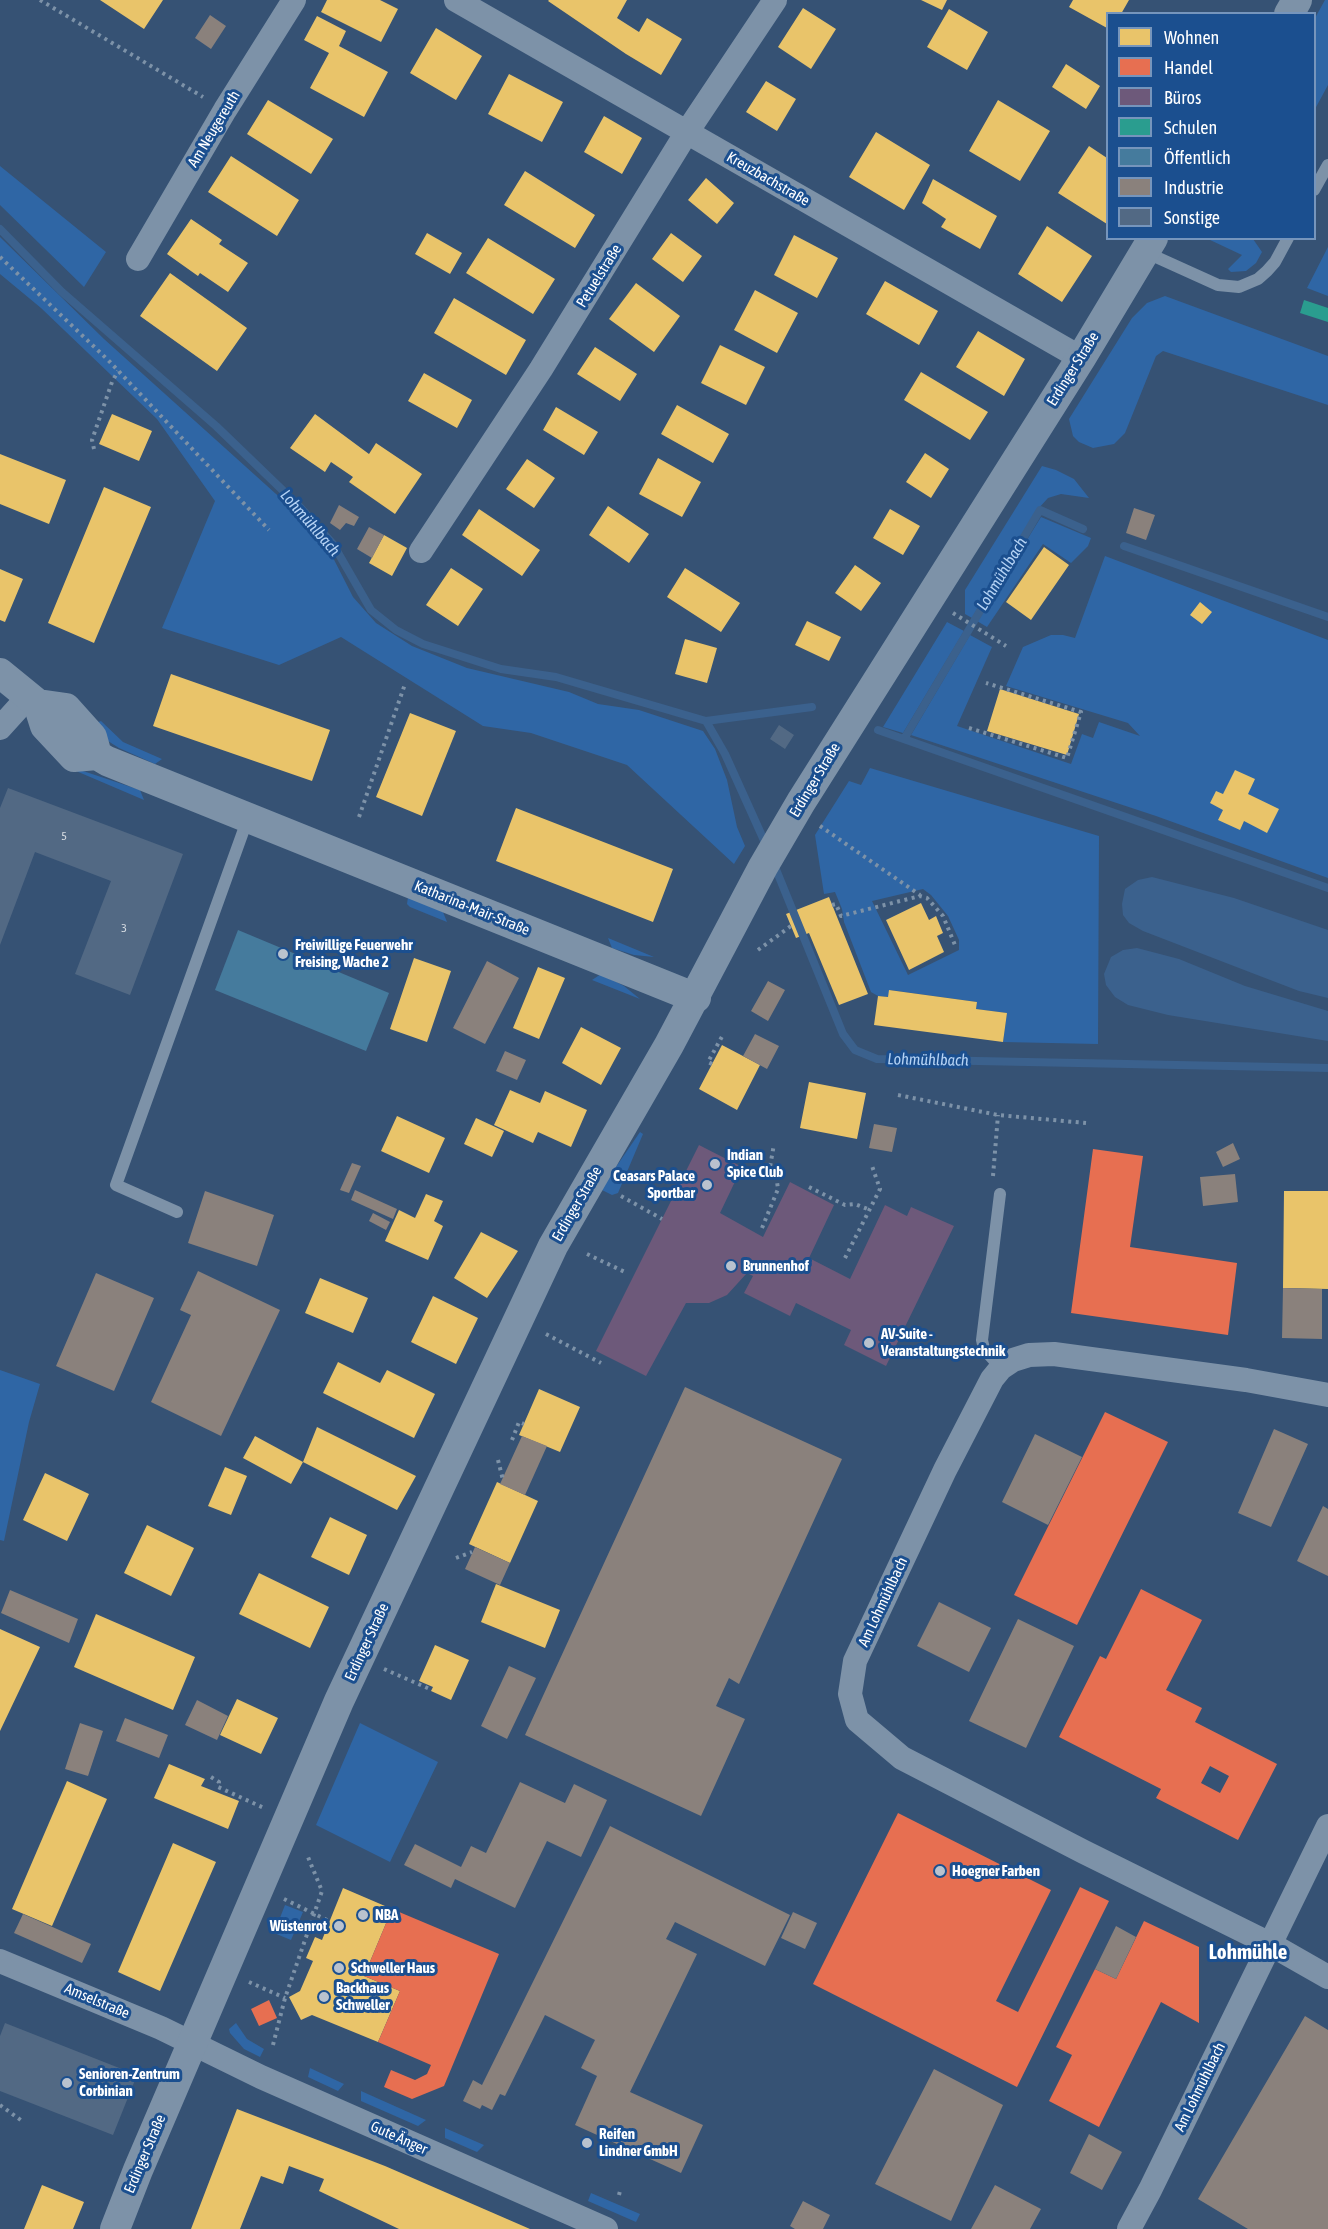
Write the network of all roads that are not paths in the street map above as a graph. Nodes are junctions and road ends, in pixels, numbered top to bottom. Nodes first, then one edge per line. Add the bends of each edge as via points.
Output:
1 (294, 0) edge
2 (456, 0) edge
3 (775, 0) edge
4 (687, 132) junction
5 (1328, 165) edge
6 (1316, 186) edge
7 (1287, 240) edge
8 (1149, 245) edge
9 (138, 259) dead end
10 (1080, 358) junction
11 (421, 551) dead end
12 (0, 673) edge
13 (34, 700) junction
14 (0, 728) edge
15 (248, 818) junction
16 (696, 998) junction
17 (996, 1190) road end
18 (177, 1212) dead end
19 (1000, 1368) junction
20 (1328, 1395) edge
21 (1328, 1826) edge
22 (1270, 1944) junction
23 (0, 1961) edge
24 (1328, 1977) edge
25 (192, 2044) junction
26 (115, 2229) edge
27 (606, 2229) edge
28 (1129, 2229) edge

1 - 9 street, Am Neugereuth
2 - 4 street, Kreuzbachstraße
3 - 4 street, Petuelstraße
4 - 10 street, Kreuzbachstraße
4 - 11 street, Petuelstraße via 555,346
5 - 6 lane
7 - 8 lane via 1267,271 1239,287 1218,285
8 - 10 street, Erdinger Straße
10 - 16 street, Erdinger Straße via 785,829
12 - 13 street, Katharina-Mair-Straße
13 - 14 street
13 - 15 street, Katharina-Mair-Straße via 45,726 74,757 97,755
15 - 16 street, Katharina-Mair-Straße
15 - 18 lane via 116,1185
16 - 25 street, Erdinger Straße via 553,1246 339,1701
17 - 19 lane via 982,1340
19 - 20 street via 1029,1355 1054,1354
19 - 22 street, Am Lohmühlbach via 981,1397 855,1662 850,1694 857,1720 902,1758
21 - 22 street, Am Lohmühlbach
22 - 24 street
22 - 28 street, Am Lohmühlbach
23 - 25 street, Amselstraße
25 - 26 street, Erdinger Straße
25 - 27 street, Gute Änger

